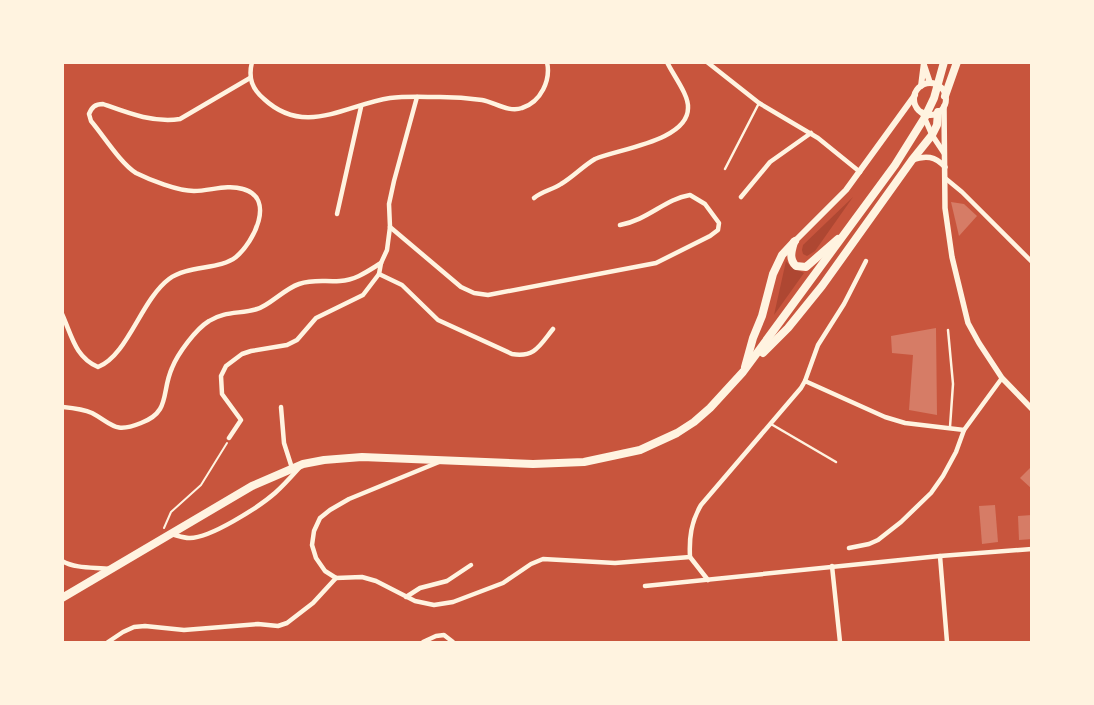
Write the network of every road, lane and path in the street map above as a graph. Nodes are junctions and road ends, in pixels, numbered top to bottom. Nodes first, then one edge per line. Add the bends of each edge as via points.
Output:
1 (252, 62) edge
2 (547, 62) edge
3 (668, 62) edge
4 (707, 62) edge
5 (944, 62) edge
6 (957, 62) edge
7 (924, 63) edge
8 (250, 78) junction
9 (930, 83) junction
10 (920, 86) junction
11 (915, 95) junction
12 (945, 96) junction
13 (417, 97) junction
14 (759, 103) junction
15 (916, 106) junction
16 (361, 107) junction
17 (941, 109) junction
18 (922, 112) junction
19 (900, 114) junction
20 (811, 133) junction
21 (932, 136) junction
22 (944, 153) junction
23 (912, 160) junction
24 (945, 167) junction
25 (725, 169) dead end
26 (860, 172) junction
27 (945, 178) junction
28 (741, 197) dead end
29 (534, 198) dead end
30 (337, 214) dead end
31 (620, 225) dead end
32 (390, 227) junction
33 (844, 235) junction
34 (795, 241) junction
35 (866, 261) dead end
36 (1032, 262) edge
37 (381, 263) junction
38 (379, 274) junction
39 (62, 314) edge
40 (553, 329) dead end
41 (948, 330) dead end
42 (743, 372) junction
43 (1002, 378) junction
44 (805, 381) junction
45 (62, 407) edge
46 (281, 407) dead end
47 (1032, 409) edge
48 (769, 423) junction
49 (950, 427) junction
50 (964, 430) junction
51 (229, 438) joint
52 (441, 461) junction
53 (836, 462) dead end
54 (303, 464) junction
55 (292, 468) junction
56 (165, 536) junction
57 (849, 548) dead end
58 (1032, 549) edge
59 (940, 556) junction
60 (690, 558) junction
61 (62, 561) edge
62 (471, 565) dead end
63 (832, 566) junction
64 (112, 569) junction
65 (336, 578) junction
66 (708, 580) junction
67 (645, 586) dead end
68 (406, 597) junction
69 (62, 598) edge
70 (108, 642) edge
71 (423, 642) edge
72 (453, 642) edge
73 (840, 642) edge
74 (947, 642) edge

1 - 8 street
2 - 13 street via 548,80 543,91 522,109 467,98
3 - 29 street via 688,100 689,109 680,126 647,144 596,159 563,183
4 - 14 street
5 - 33 highway via 925,117
6 - 12 highway
7 - 9 main road
7 - 10 main road
8 - 16 street via 255,92 268,104 298,117 318,118
8 - 39 street via 180,119 152,120 103,104 92,107 89,114 92,121 135,172 182,190 242,188 257,199 259,224 236,258 184,271 159,288 105,365 98,368 79,354
9 - 10 main road
9 - 12 main road via 940,87
10 - 11 main road
11 - 15 main road
11 - 19 main road
12 - 17 main road
13 - 16 street via 392,98
13 - 32 street via 394,180
14 - 20 street
14 - 25 lane
15 - 18 main road
15 - 19 main road
16 - 30 street
17 - 18 main road via 930,115
17 - 21 highway
17 - 22 street
18 - 21 street
19 - 26 main road
20 - 26 street
20 - 28 street via 770,162
21 - 22 street
21 - 23 highway
22 - 24 street
23 - 24 street via 931,157
23 - 42 highway via 807,305
24 - 27 street
26 - 34 main road
27 - 36 street
27 - 43 street via 946,218 968,324
31 - 32 street via 648,216 676,198 690,195 705,204 719,223 715,233 656,263 488,294 474,293 461,287
32 - 37 street via 387,250
33 - 34 highway via 806,267 792,262 790,256
33 - 42 highway
34 - 42 highway via 782,254 772,274
35 - 44 street via 818,345
37 - 38 street
37 - 45 street via 356,278 297,284 258,309 209,321 200,328 172,367 164,403 152,418 120,428 109,425 92,413
38 - 40 street via 402,285 438,320 512,354 523,356 533,353
38 - 51 street via 363,295 316,318 296,340 287,345 242,354 226,366 222,376 222,394 241,420
41 - 49 lane via 953,384
42 - 52 highway via 694,422 640,450 584,462
43 - 47 street
43 - 50 street
44 - 48 street
44 - 49 street via 885,417 905,423
46 - 55 street via 284,443
48 - 53 lane
48 - 60 street via 694,515
49 - 50 street
50 - 57 street via 943,476 925,499 878,540
51 - 56 path via 201,485 171,512 164,524
52 - 54 highway via 362,456
52 - 65 street via 349,499 320,518 312,545 316,558
54 - 55 highway
54 - 56 street via 273,494 213,532 189,538
55 - 56 highway via 252,486
56 - 64 highway
58 - 59 street
59 - 63 street
59 - 74 street
60 - 66 street
60 - 68 street via 615,563 543,559 503,583 453,602 434,605
61 - 64 street via 81,567
62 - 68 street via 447,581 420,588
63 - 66 street
63 - 73 street
64 - 69 highway
65 - 68 street via 362,577
65 - 70 street via 306,609 278,626 258,624 184,630 145,626 129,629
66 - 67 street
71 - 72 street via 444,635

